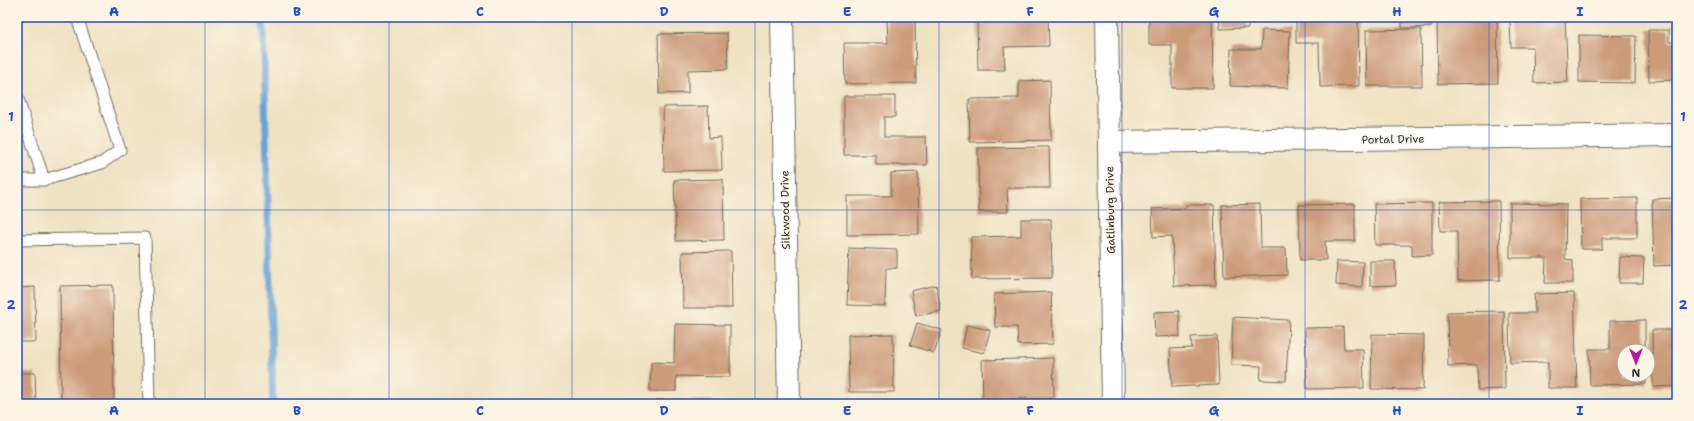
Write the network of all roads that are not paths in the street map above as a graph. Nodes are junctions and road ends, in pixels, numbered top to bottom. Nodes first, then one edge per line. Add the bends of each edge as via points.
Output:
1 (77, 17) edge
2 (782, 17) edge
3 (1107, 17) edge
4 (17, 96) edge
5 (1677, 135) edge
6 (1109, 142) junction
7 (17, 180) edge
8 (44, 180) junction
9 (17, 240) edge
10 (149, 404) edge
11 (788, 404) edge
12 (1113, 404) edge

1 - 8 lane via 120,150 102,163
2 - 11 street, Silkwood Drive
3 - 6 street, Gatlinburg Drive
4 - 8 lane
5 - 6 street, Portal Drive
6 - 12 street, Gatlinburg Drive
7 - 8 lane
9 - 10 lane via 145,238

